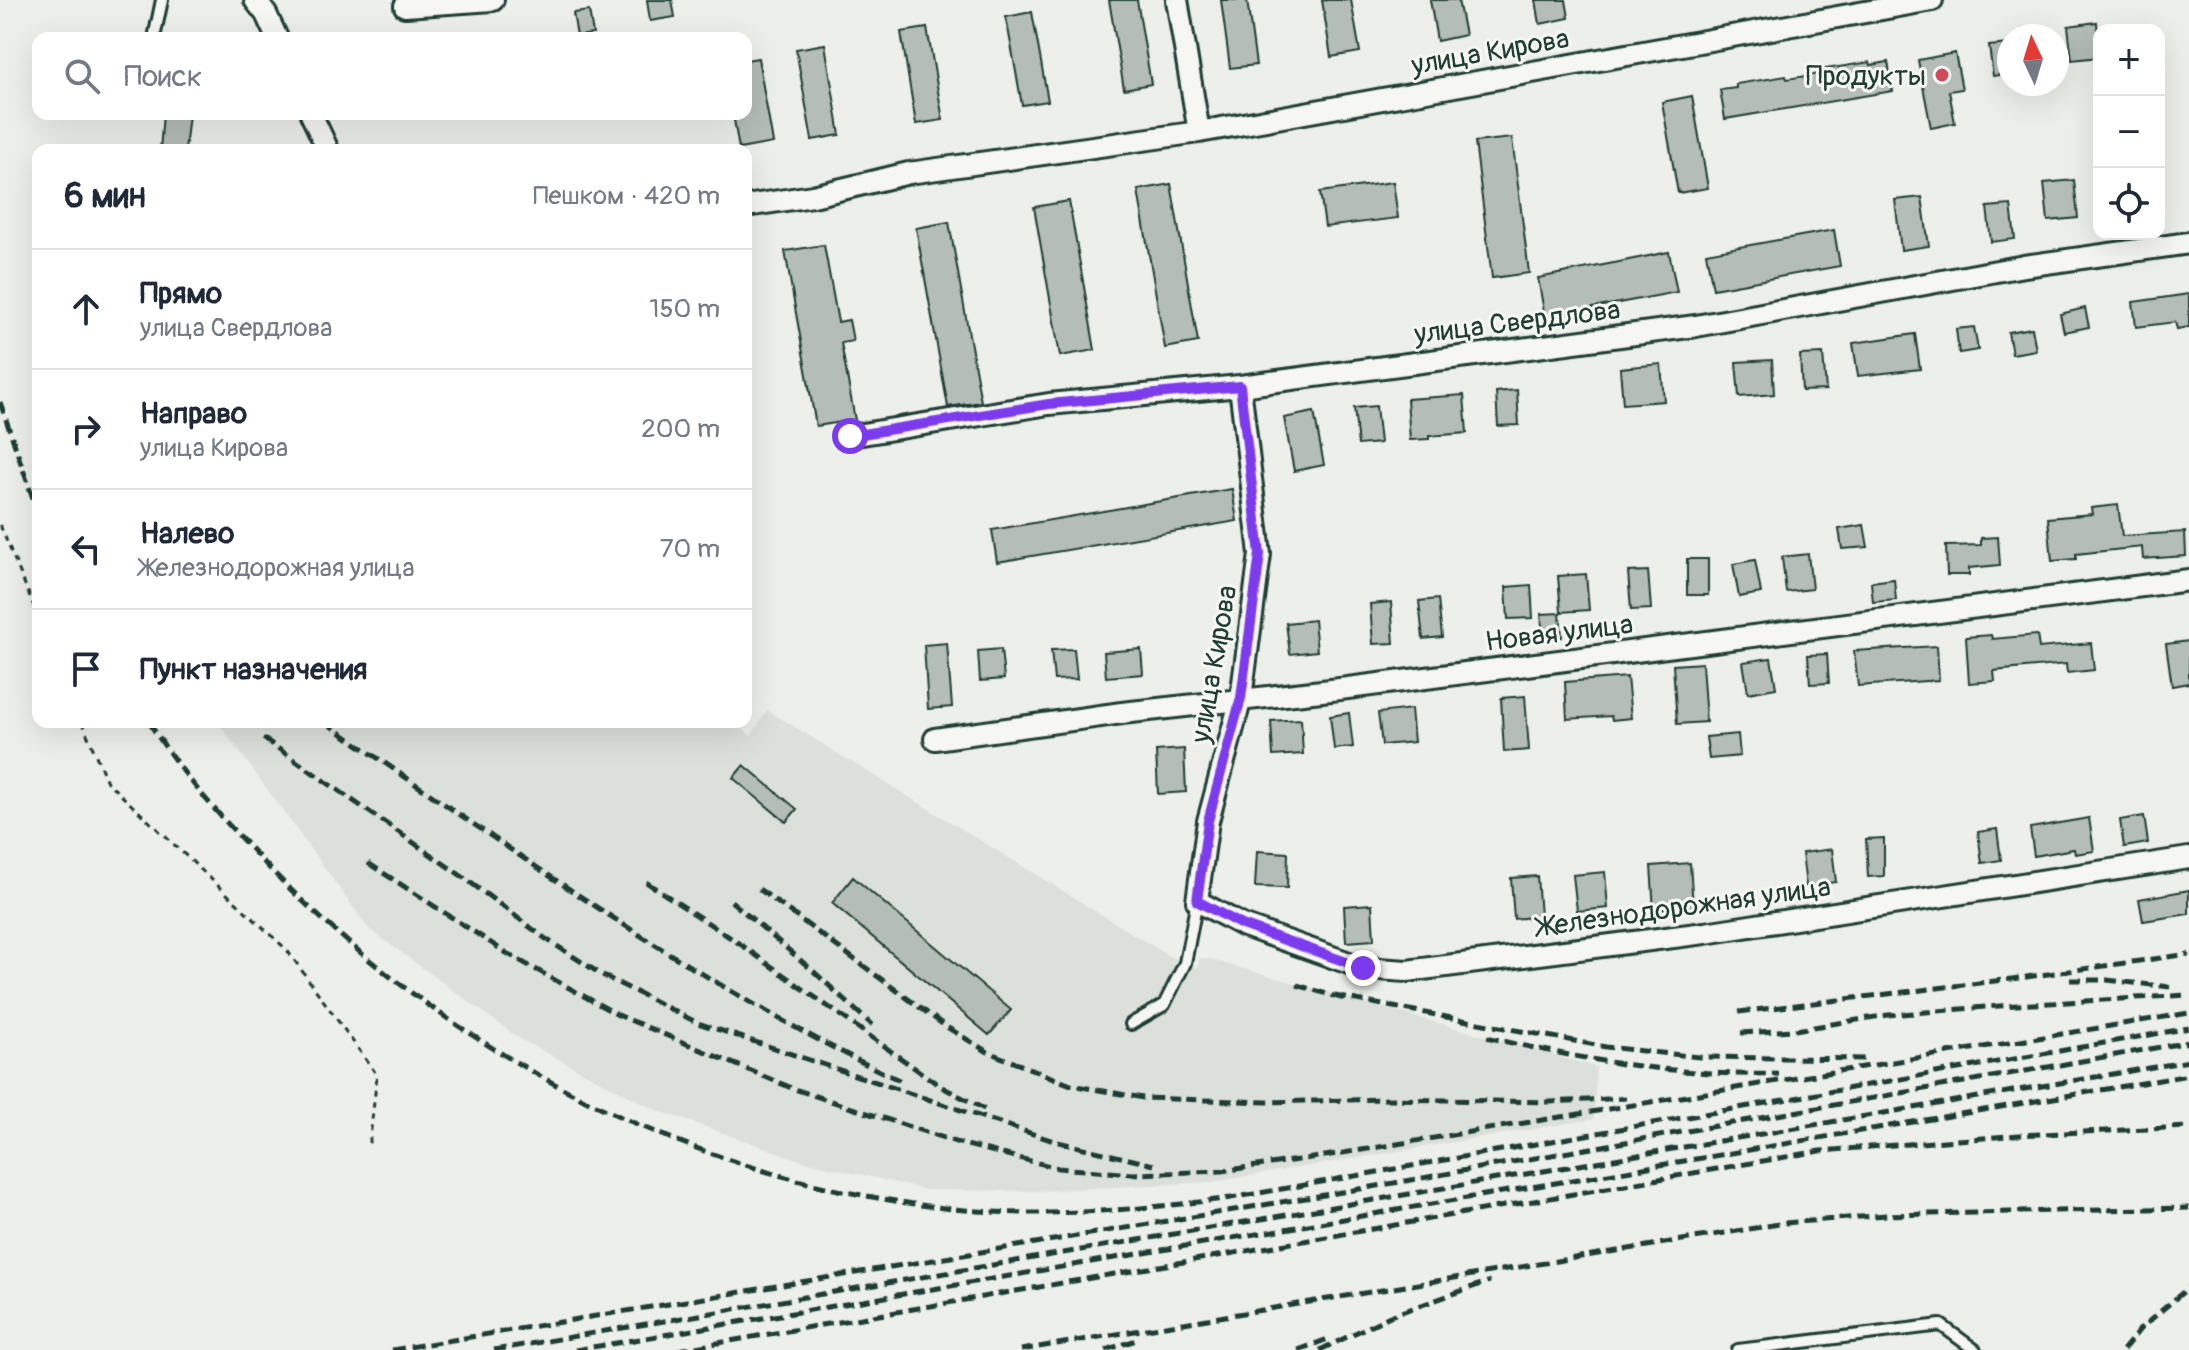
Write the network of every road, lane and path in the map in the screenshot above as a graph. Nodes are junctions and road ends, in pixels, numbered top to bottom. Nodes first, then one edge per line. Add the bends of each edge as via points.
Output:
1 (162, 0) edge
2 (255, 0) edge
3 (493, 0) edge
4 (1177, 0) edge
5 (1932, 0) edge
6 (405, 6) dead end
7 (155, 32) edge
8 (274, 32) edge
9 (1199, 132) junction
10 (752, 205) edge
11 (2189, 243) edge
12 (1240, 386) junction
13 (850, 436) dead end
14 (0, 525) edge
15 (2189, 580) edge
16 (32, 602) edge
17 (1241, 698) junction
18 (84, 728) edge
19 (935, 739) dead end
20 (2189, 858) edge
21 (1197, 901) junction
22 (1131, 1024) dead end
23 (369, 1147) dead end
24 (1738, 1350) edge
25 (1975, 1350) edge

1 - 7 lane
2 - 8 street
3 - 6 street
4 - 9 street
5 - 9 street, улица Кирова
9 - 10 street, улица Кирова via 909,173
11 - 12 street, улица Свердлова via 2024,266 1696,326
12 - 13 street, улица Свердлова via 1049,404
12 - 17 street, улица Кирова via 1260,554
14 - 16 path
15 - 17 street, Новая улица
17 - 19 street, Новая улица
17 - 21 street, улица Кирова via 1208,821
18 - 23 path via 107,782 287,950 377,1075
20 - 21 street, Железнодорожная улица via 1705,933 1407,971 1363,968 1242,925
21 - 22 lane via 1185,963 1164,1005
24 - 25 lane via 1941,1325

